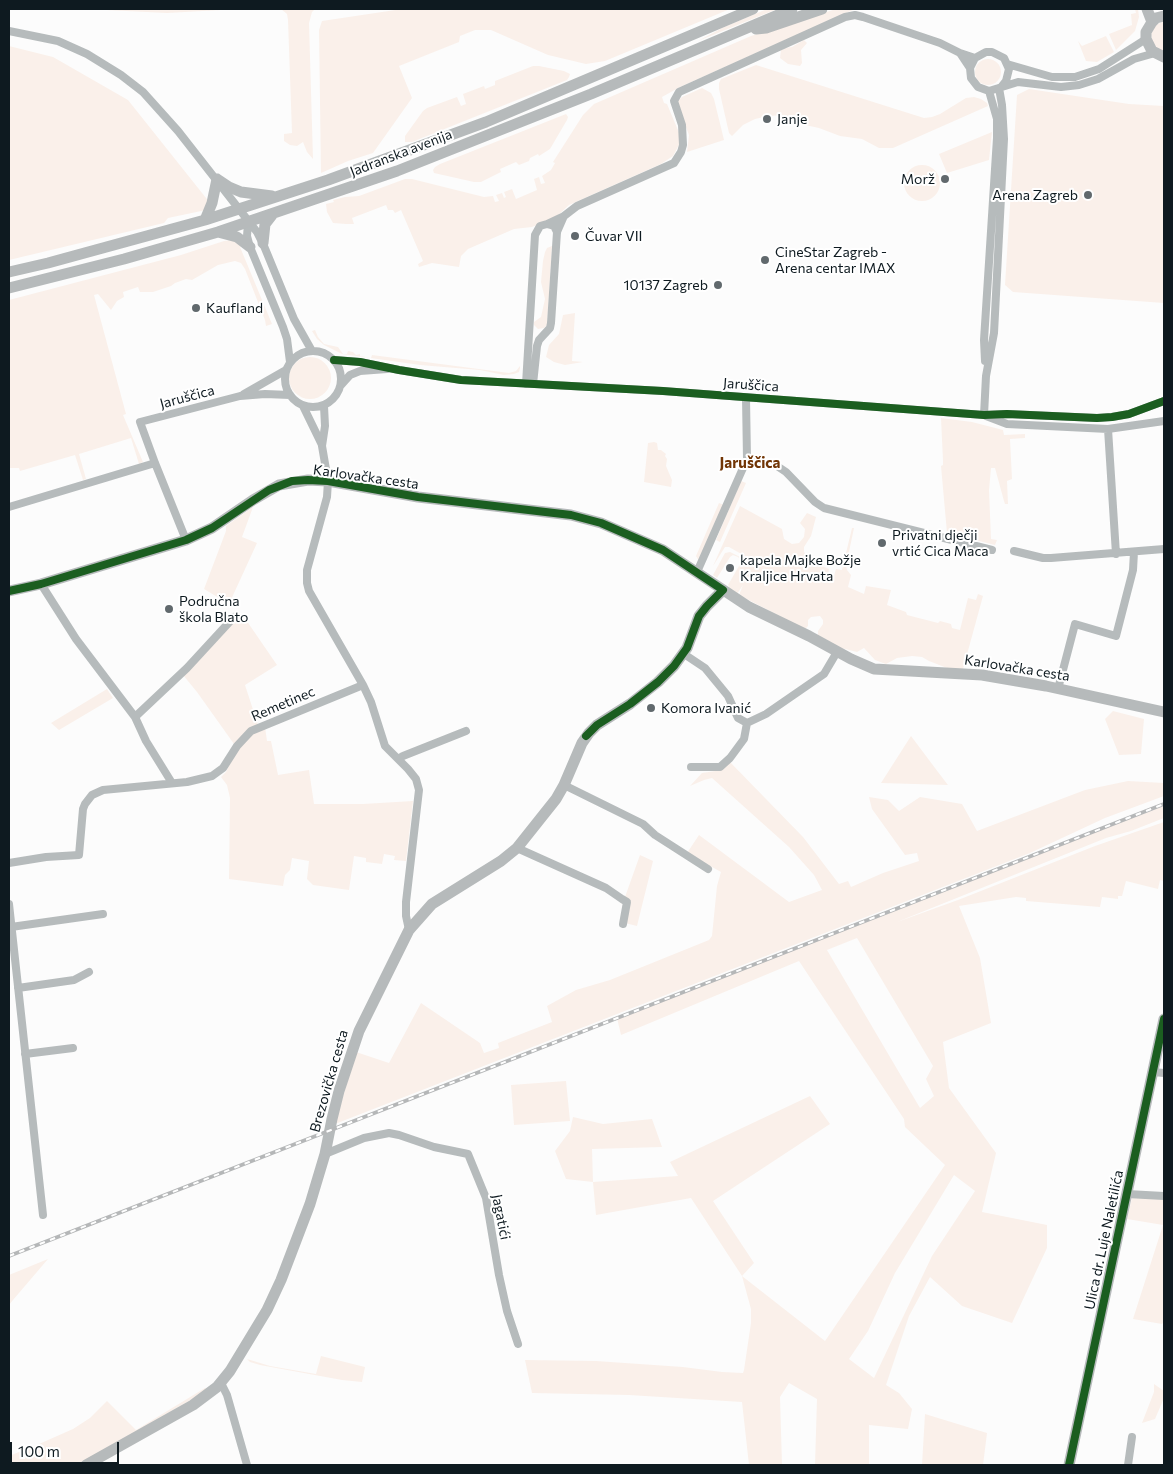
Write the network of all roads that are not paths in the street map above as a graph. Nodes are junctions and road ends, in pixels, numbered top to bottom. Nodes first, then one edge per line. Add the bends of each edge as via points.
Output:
1 (753, 9) edge
2 (792, 9) edge
3 (822, 9) edge
4 (1147, 9) edge
5 (1164, 16) edge
6 (1152, 22) junction
7 (9, 32) edge
8 (737, 32) junction
9 (1146, 39) junction
10 (960, 53) junction
11 (1160, 55) edge
12 (975, 58) junction
13 (1007, 64) junction
14 (970, 68) junction
15 (1001, 87) junction
16 (989, 91) junction
17 (216, 179) junction
18 (281, 196) junction
19 (240, 209) junction
20 (273, 214) junction
21 (564, 216) junction
22 (205, 220) junction
23 (248, 223) junction
24 (547, 224) junction
25 (218, 232) junction
26 (557, 232) junction
27 (262, 242) junction
28 (250, 246) junction
29 (9, 272) edge
30 (9, 288) edge
31 (530, 328) junction
32 (545, 334) junction
33 (312, 351) junction
34 (334, 360) junction
35 (290, 362) junction
36 (393, 369) junction
37 (286, 370) junction
38 (986, 376) junction
39 (529, 384) junction
40 (341, 385) junction
41 (240, 396) junction
42 (290, 396) junction
43 (746, 398) junction
44 (1164, 401) edge
45 (303, 406) junction
46 (324, 406) junction
47 (984, 415) junction
48 (1164, 421) edge
49 (1108, 429) junction
50 (322, 446) junction
51 (747, 459) junction
52 (155, 463) junction
53 (328, 482) junction
54 (9, 507) edge
55 (186, 540) junction
56 (1164, 549) edge
57 (992, 550) dead end
58 (1014, 551) dead end
59 (1134, 552) junction
60 (1116, 554) junction
61 (698, 572) junction
62 (41, 584) junction
63 (723, 590) junction
64 (9, 591) edge
65 (234, 617) dead end
66 (837, 652) junction
67 (684, 654) junction
68 (363, 685) junction
69 (1058, 689) junction
70 (1164, 712) edge
71 (134, 717) junction
72 (747, 723) junction
73 (466, 731) dead end
74 (398, 759) junction
75 (691, 767) dead end
76 (172, 783) junction
77 (564, 785) junction
78 (517, 848) junction
79 (9, 863) edge
80 (708, 869) dead end
81 (9, 904) edge
82 (103, 914) dead end
83 (623, 924) dead end
84 (11, 927) junction
85 (409, 930) junction
86 (89, 972) dead end
87 (18, 988) junction
88 (1164, 1019) edge
89 (73, 1048) dead end
90 (25, 1054) junction
91 (1159, 1072) edge
92 (325, 1154) junction
93 (1127, 1194) junction
94 (1164, 1196) edge
95 (43, 1215) dead end
96 (518, 1344) dead end
97 (221, 1383) junction
98 (1132, 1437) dead end
99 (86, 1465) edge
100 (247, 1465) edge
101 (1069, 1465) edge
102 (1128, 1465) edge

1 - 18 main road, Jadranska avenija via 486,122
2 - 8 main road, Jadranska avenija
3 - 8 main road via 766,28
4 - 6 main road
5 - 6 main road
6 - 9 main road
7 - 17 street via 58,42 87,54 121,75 143,92
8 - 20 main road, Jadranska avenija via 474,141
9 - 11 main road via 1150,48
9 - 13 street via 1099,69 1075,77 1052,77
10 - 12 street
10 - 14 street
10 - 21 street via 873,20 856,15 844,17 679,92 674,101 682,125 683,145 674,163 577,206
11 - 15 street via 1134,59 1098,79 1079,85 1061,87 1023,81
12 - 13 street via 992,52 999,54
12 - 14 street
13 - 15 street via 1008,75
14 - 16 street via 973,83
15 - 16 street
15 - 38 street via 1004,139 994,333
16 - 38 street via 997,119 997,138 984,340
17 - 18 main road via 241,192
17 - 19 street
17 - 22 main road
18 - 19 main road, Jadranska avenija
19 - 22 main road, Jadranska avenija
19 - 23 street
20 - 23 main road, Jadranska avenija
20 - 27 main road via 265,224
21 - 24 street
21 - 26 street
22 - 29 main road, Jadranska avenija
23 - 25 main road, Jadranska avenija
23 - 27 street
23 - 28 street
24 - 26 street via 554,226
24 - 31 street via 540,226 535,235
25 - 28 main road via 236,237
25 - 30 main road, Jadranska avenija
26 - 32 street via 552,323
27 - 33 street via 294,318
28 - 35 street via 283,326
31 - 32 street
31 - 39 street
32 - 39 street via 537,346
33 - 34 street
33 - 35 street via 296,356
34 - 36 street, Jaruščica
34 - 40 street via 342,376
35 - 37 street
36 - 39 street, Jaruščica via 461,380
36 - 40 street, Jaruščica via 360,371 350,375
37 - 41 street, Jaruščica
37 - 42 street via 284,379
38 - 47 street
39 - 43 street, Jaruščica
40 - 46 street via 338,394
41 - 42 street, Jaruščica
41 - 52 street, Jaruščica via 140,422
42 - 45 street
43 - 47 street, Jaruščica
43 - 51 street, Jaruščica
44 - 47 street, Jaruščica via 1112,417
45 - 46 street
45 - 50 street
46 - 50 street
47 - 49 street, Jaruščica via 1007,424
48 - 49 street, Jaruščica
49 - 60 street
50 - 53 street
51 - 57 street via 777,466 824,508
51 - 61 street, Jaruščica
52 - 54 street
52 - 55 street
53 - 55 main road, Karlovačka cesta via 308,480 279,485 212,528
53 - 61 main road, Karlovačka cesta via 418,497 570,515 600,523 663,550
53 - 68 street via 327,497 307,570 307,583
55 - 62 main road, Karlovačka cesta
56 - 59 street
58 - 60 street via 1043,558
59 - 60 street
59 - 69 street via 1133,570 1116,636 1075,624
61 - 63 main road, Karlovačka cesta
62 - 64 main road, Karlovačka cesta
62 - 71 street via 76,639
63 - 66 main road, Karlovačka cesta
63 - 67 main road, Brezovička cesta via 699,616
65 - 71 street via 187,668
66 - 69 main road, Karlovačka cesta via 874,669 982,675
66 - 72 street via 824,674 766,714
67 - 72 street via 705,668 728,696 738,718
67 - 77 main road, Brezovička cesta via 658,682 591,730
68 - 74 street via 385,746
68 - 76 street, Remetinec via 251,731 218,773
69 - 70 main road, Karlovačka cesta
71 - 76 street
72 - 75 street via 744,739 720,767
73 - 74 street
74 - 85 street via 416,779 419,790 406,902
76 - 79 street, Remetinec via 97,792 85,804 79,855
77 - 78 main road, Brezovička cesta
77 - 80 street via 643,824
78 - 83 street via 600,885 627,902
78 - 85 main road, Brezovička cesta via 501,862 432,904
81 - 84 street
82 - 84 street
84 - 87 street
85 - 92 main road, Brezovička cesta via 359,1031 339,1091
86 - 87 street via 74,980
87 - 90 street
88 - 91 main road, Ulica dr. Luje Naletilića
89 - 90 street
90 - 95 street
91 - 93 main road, Ulica dr. Luje Naletilića
92 - 96 street, Jagatići via 364,1138 389,1133 468,1154 486,1198 498,1275
92 - 97 main road, Brezovička cesta via 281,1280 247,1346
93 - 94 street, Ulica dr. Luje Naletilića
93 - 101 main road, Ulica dr. Luje Naletilića
97 - 99 main road, Brezovička cesta via 193,1405
97 - 100 street
98 - 102 street

